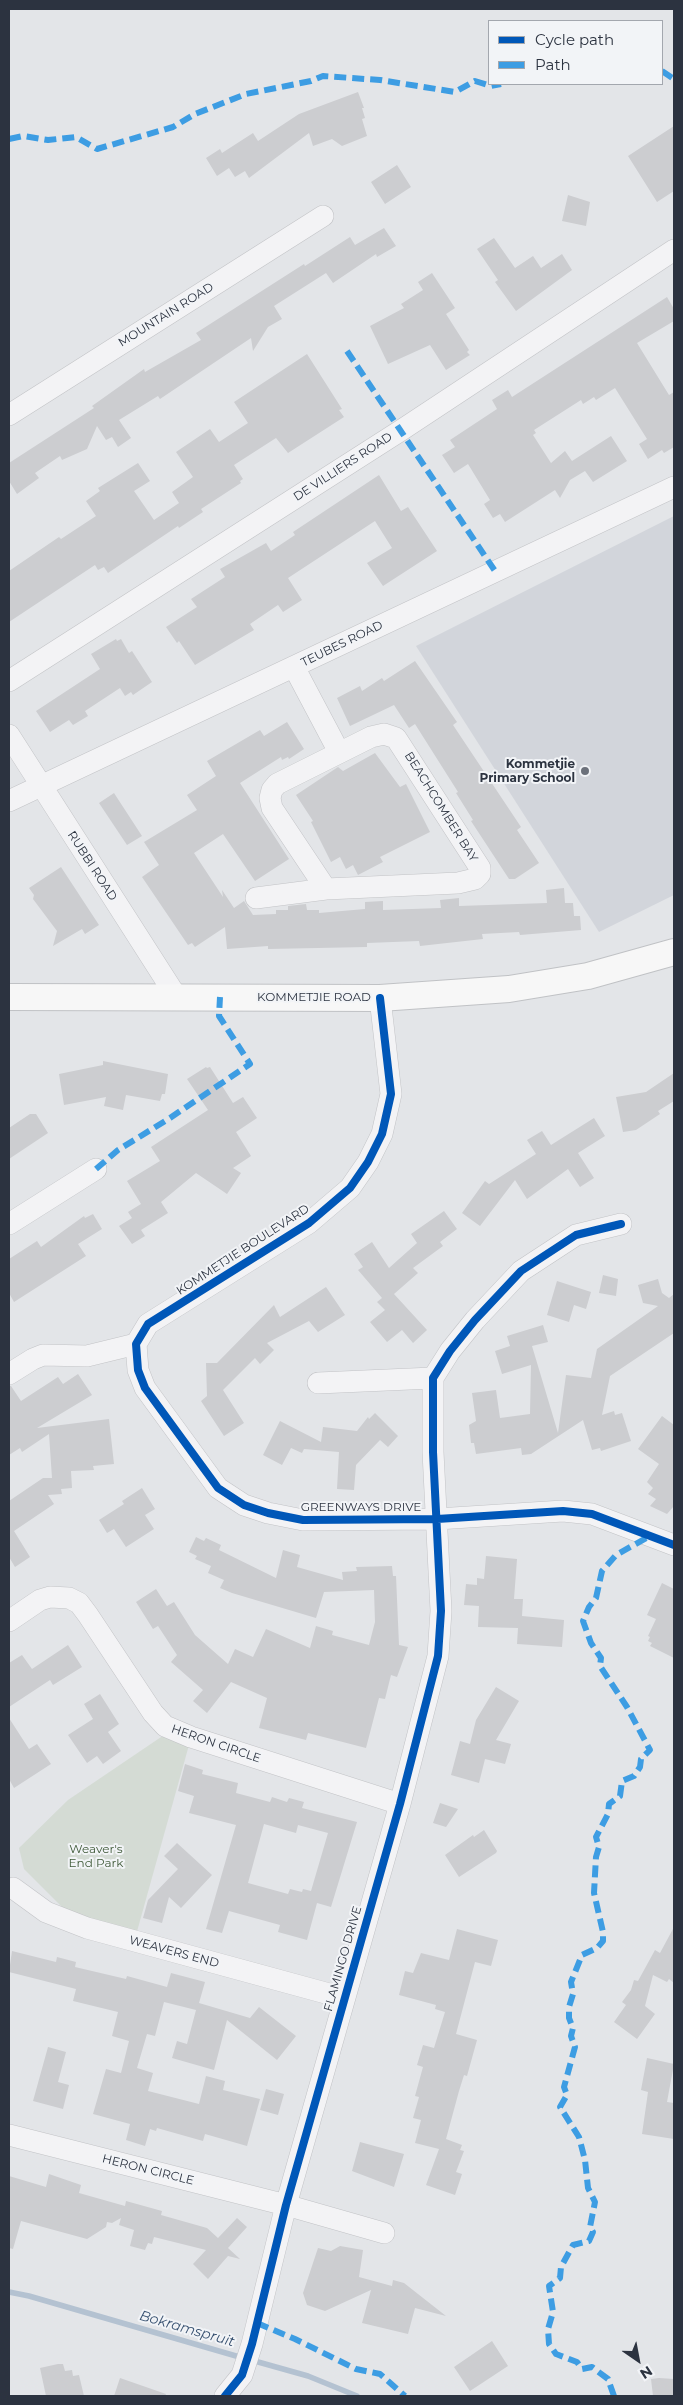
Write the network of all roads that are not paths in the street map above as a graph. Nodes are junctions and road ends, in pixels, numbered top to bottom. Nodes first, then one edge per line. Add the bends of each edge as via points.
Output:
1 (322, 216) dead end
2 (674, 250) edge
3 (9, 415) edge
4 (674, 487) edge
5 (294, 667) junction
6 (9, 681) edge
7 (9, 735) edge
8 (339, 752) junction
9 (41, 786) junction
10 (9, 801) edge
11 (326, 889) junction
12 (256, 898) dead end
13 (674, 952) edge
14 (176, 996) junction
15 (9, 997) edge
16 (380, 998) junction
17 (96, 1169) dead end
18 (9, 1224) edge
19 (621, 1224) dead end
20 (136, 1344) junction
21 (9, 1374) edge
22 (433, 1378) junction
23 (318, 1383) dead end
24 (437, 1519) junction
25 (674, 1545) edge
26 (9, 1621) edge
27 (400, 1804) junction
28 (13, 1888) dead end
29 (344, 1998) junction
30 (9, 2135) edge
31 (286, 2205) junction
32 (384, 2233) dead end
33 (225, 2396) edge

1 - 3 street, MOUNTAIN ROAD
2 - 6 street, DE VILLIERS ROAD via 400,431
4 - 5 street, TEUBES ROAD
5 - 8 street
5 - 9 street, TEUBES ROAD
7 - 9 street, RUBBI ROAD
8 - 11 street, BEACHCOMBER BAY via 277,784 270,798 272,808
8 - 11 street, BEACHCOMBER BAY via 370,737 384,734 396,738 480,868 480,874 475,879 458,883
9 - 10 street, TEUBES ROAD
9 - 14 street, RUBBI ROAD
11 - 12 street, BEACHCOMBER BAY
13 - 16 main road, KOMMETJIE ROAD via 588,976 529,986
14 - 15 main road, KOMMETJIE ROAD
14 - 16 main road, KOMMETJIE ROAD
16 - 20 street, KOMMETJIE BOULEVARD via 391,1094 382,1134 350,1188 309,1223 148,1324
17 - 18 street
19 - 22 street via 576,1235 521,1271 462,1335
20 - 21 street via 87,1356 43,1355
20 - 24 street, GREENWAYS DRIVE via 138,1370 158,1408 218,1488 244,1505 303,1520
22 - 23 street
22 - 24 street, FLAMINGO DRIVE
24 - 25 street, GREENWAYS DRIVE via 563,1511 592,1514
24 - 27 street, FLAMINGO DRIVE via 441,1611 438,1656
26 - 27 street, HERON CIRCLE via 45,1598 69,1598 79,1603 88,1615 164,1726
27 - 29 street, FLAMINGO DRIVE
28 - 29 street, WEAVERS END via 46,1912 79,1925
29 - 31 street, FLAMINGO DRIVE
30 - 31 street, HERON CIRCLE
31 - 32 street, HERON CIRCLE
31 - 33 street, FLAMINGO DRIVE via 252,2344 242,2375

